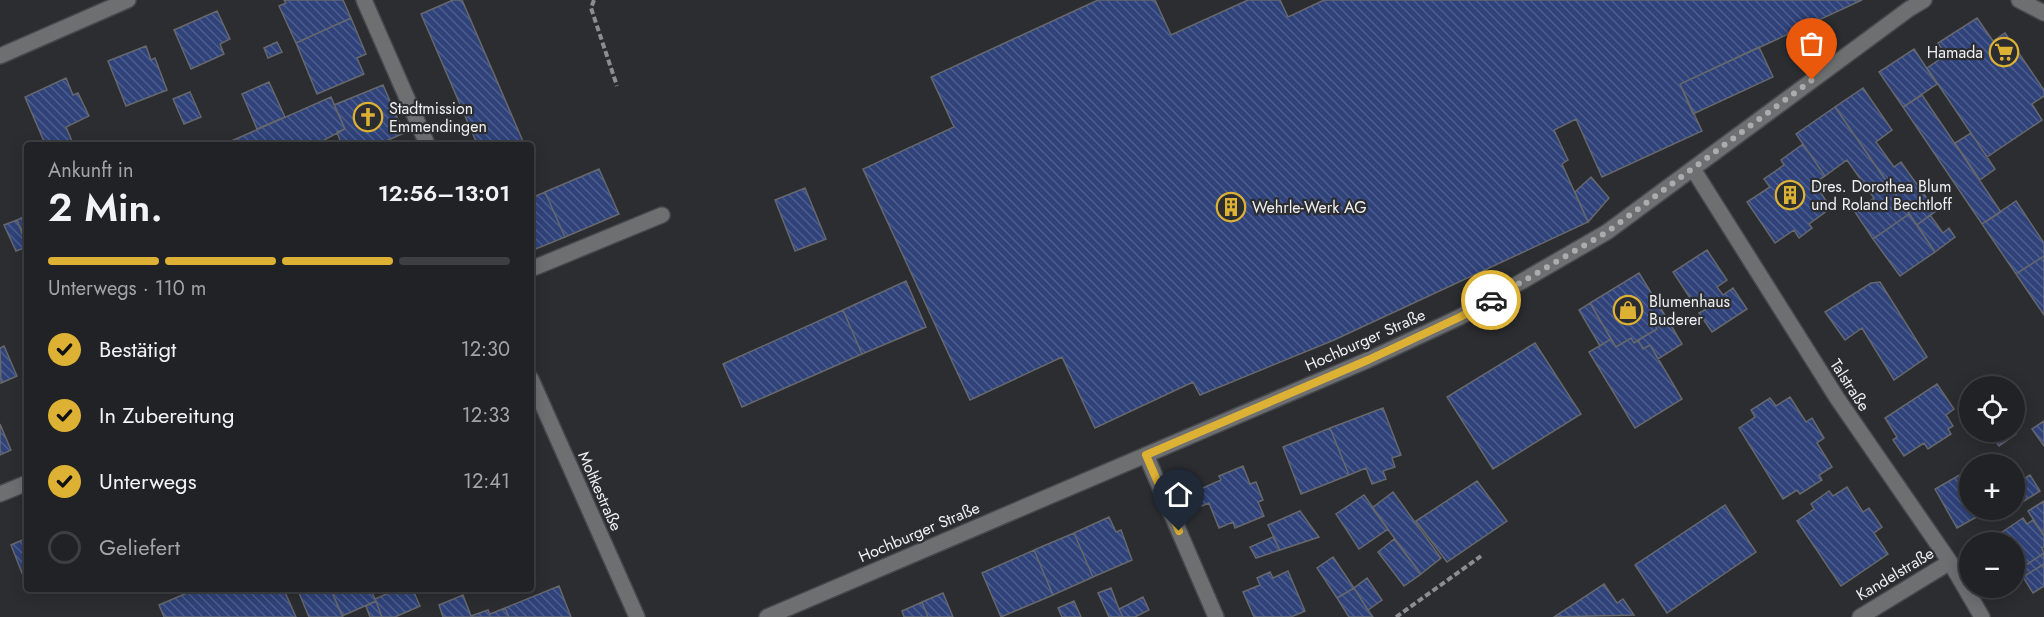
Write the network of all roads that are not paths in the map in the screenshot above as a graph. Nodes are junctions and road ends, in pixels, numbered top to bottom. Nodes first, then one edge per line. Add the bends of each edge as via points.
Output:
1 (129, 0) edge
2 (364, 0) edge
3 (1924, 0) edge
4 (2019, 0) edge
5 (2044, 13) edge
6 (0, 56) edge
7 (426, 142) edge
8 (1693, 169) junction
9 (662, 215) dead end
10 (534, 268) edge
11 (534, 386) edge
12 (1146, 455) junction
13 (24, 484) edge
14 (0, 494) edge
15 (1950, 562) junction
16 (637, 617) edge
17 (767, 617) edge
18 (1216, 617) edge
19 (1860, 617) edge
20 (1982, 617) edge

1 - 6 street
2 - 7 street
3 - 8 street, Hochburger Straße
4 - 5 street
8 - 12 street, Hochburger Straße via 1607,232 1460,317
8 - 15 street, Talstraße via 1836,398
9 - 10 street
11 - 16 street, Moltkestraße
12 - 17 street, Hochburger Straße
12 - 18 street
13 - 14 street
15 - 19 street, Kandelstraße
15 - 20 street, Talstraße

